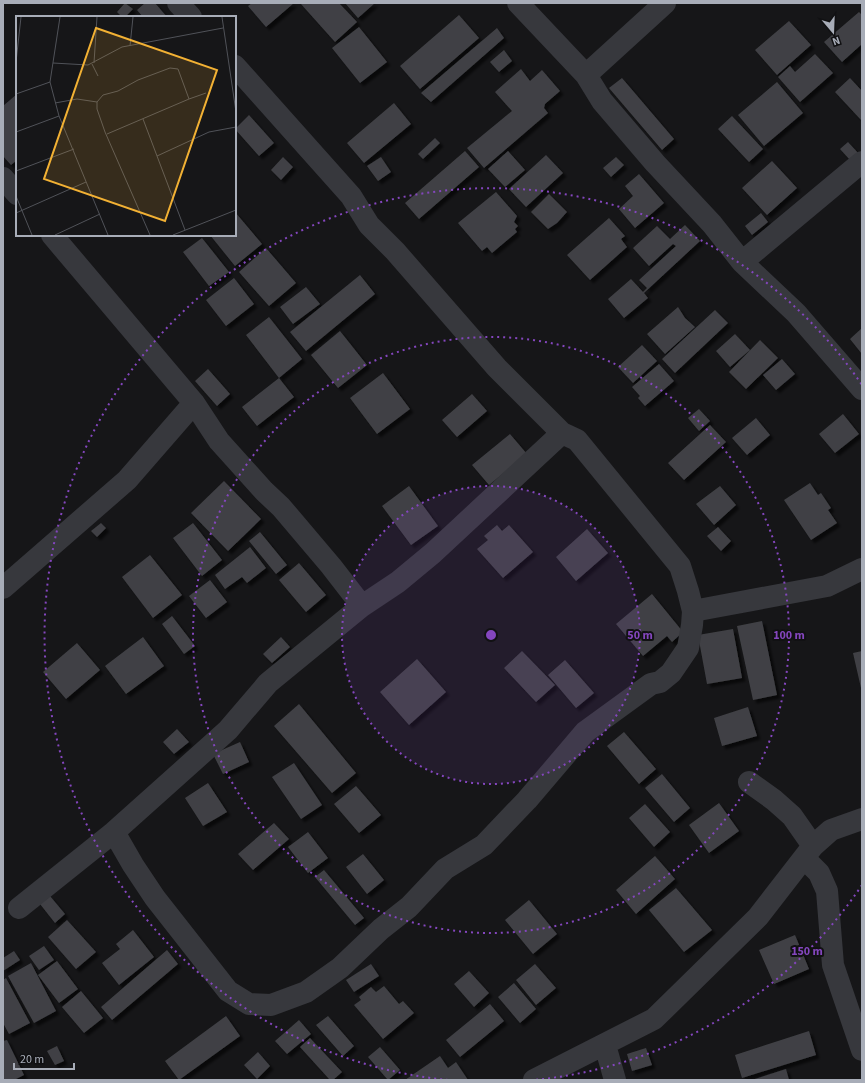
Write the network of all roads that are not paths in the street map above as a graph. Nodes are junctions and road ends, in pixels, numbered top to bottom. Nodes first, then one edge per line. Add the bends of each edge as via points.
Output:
1 (178, 3) edge
2 (518, 3) edge
3 (665, 3) edge
4 (190, 16) edge
5 (236, 67) edge
6 (586, 76) junction
7 (862, 162) edge
8 (3, 178) edge
9 (16, 193) edge
10 (53, 236) edge
11 (742, 262) junction
12 (862, 389) edge
13 (194, 402) junction
14 (562, 433) junction
15 (862, 569) edge
16 (3, 588) edge
17 (362, 606) junction
18 (692, 611) junction
19 (749, 782) dead end
20 (862, 819) edge
21 (114, 832) junction
22 (808, 852) junction
23 (19, 908) dead end
24 (605, 1045) junction
25 (862, 1050) edge
26 (534, 1080) edge
27 (615, 1080) edge

1 - 4 street
2 - 6 street
3 - 6 street
5 - 14 street via 351,196 369,225 395,251 497,368
6 - 11 street via 602,101 655,164 712,224
7 - 11 street
8 - 9 street
10 - 13 street
11 - 12 street via 796,313
13 - 16 street via 127,480
13 - 17 street via 219,441 286,513
14 - 17 street via 433,553 398,582
14 - 18 street via 577,440 680,566
15 - 18 street via 827,586
17 - 21 street via 268,683 228,730
18 - 21 street via 688,648 672,673 660,682 651,684 585,732 527,800 484,845 445,869 409,907 381,929 340,968 306,992 271,1005 249,1004 228,991 156,898
19 - 22 street via 792,816
20 - 22 street via 831,830
21 - 23 street
22 - 24 street via 758,917 654,1019
22 - 25 street via 827,892 833,965
24 - 26 street
24 - 27 street

